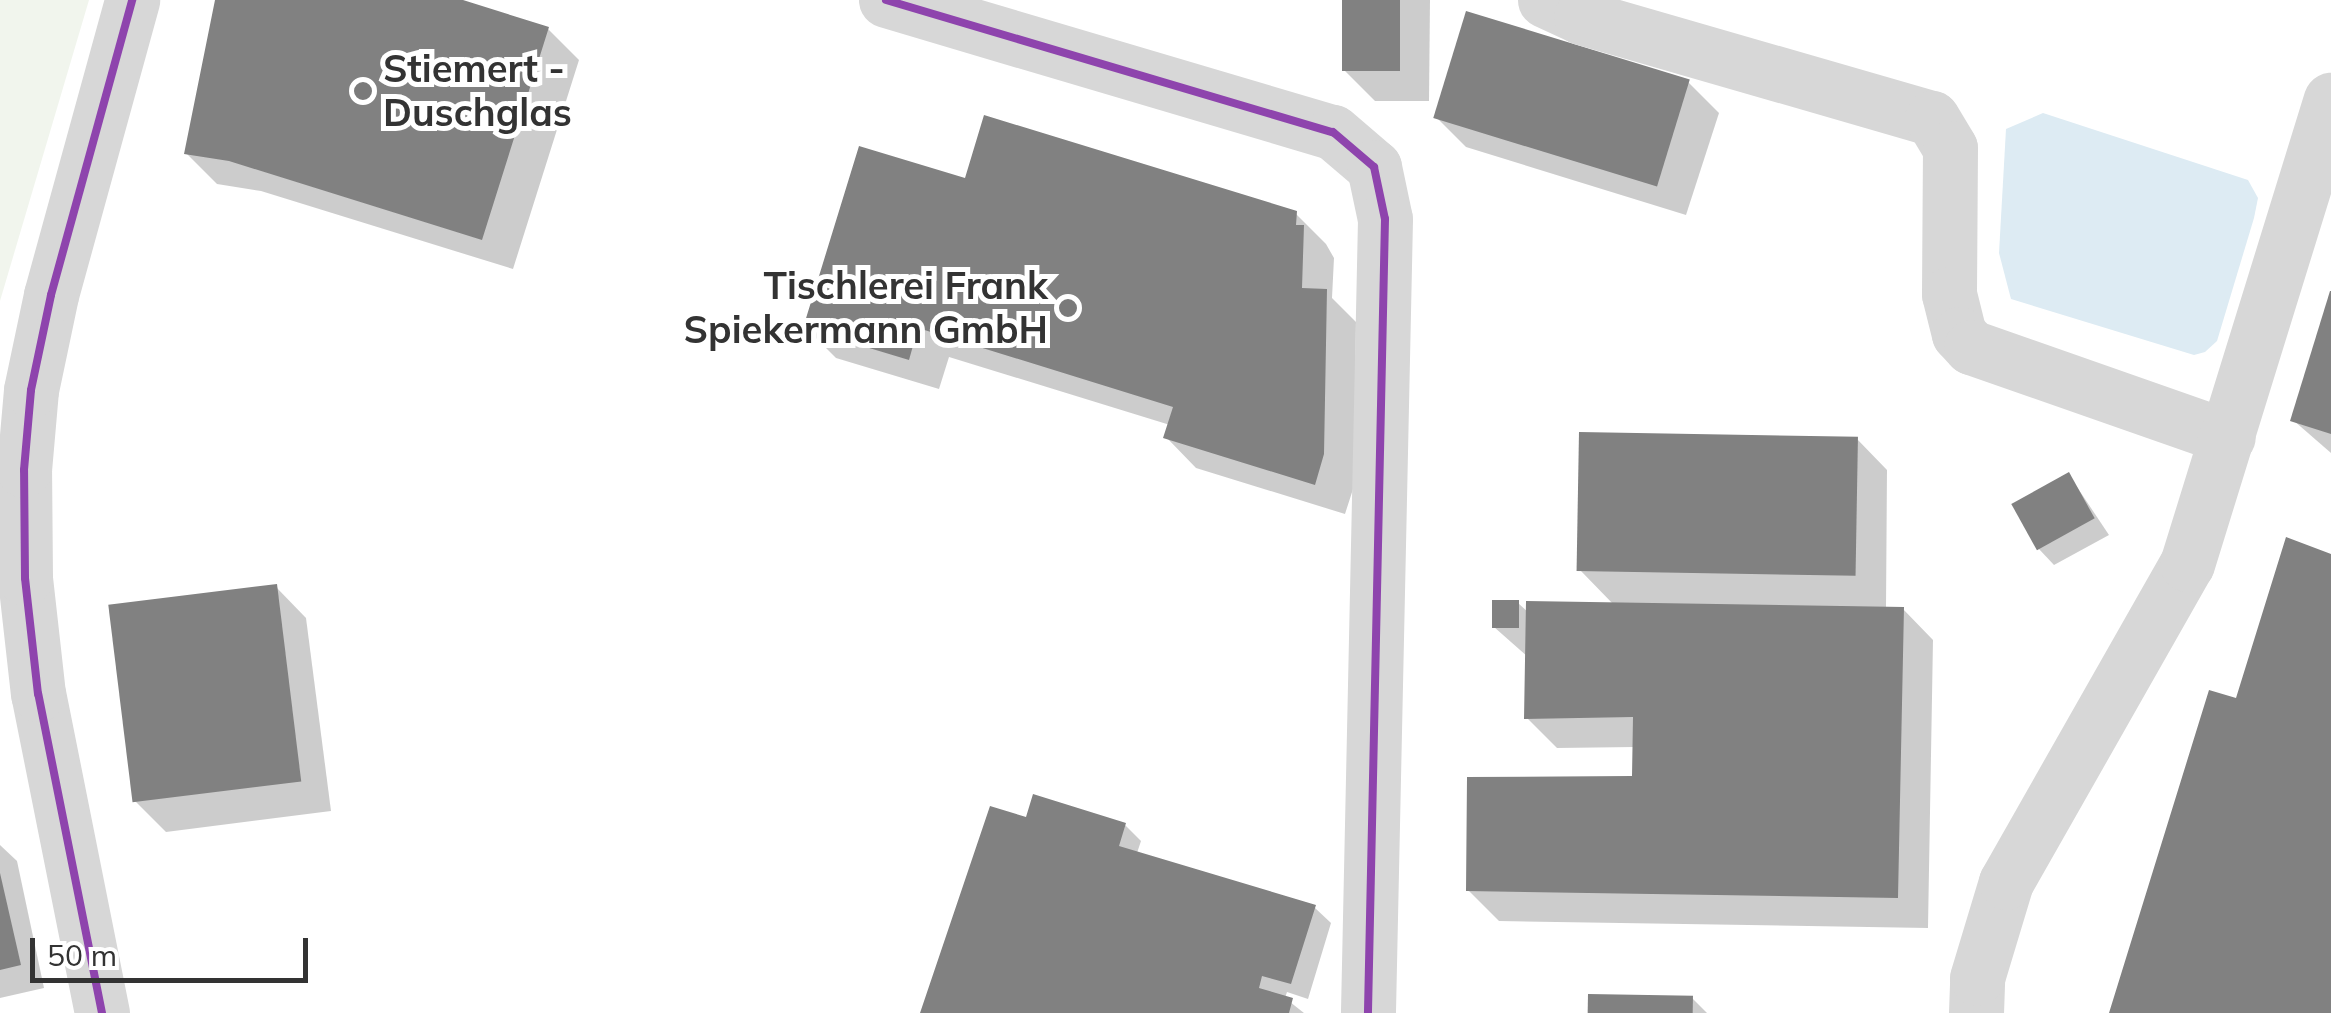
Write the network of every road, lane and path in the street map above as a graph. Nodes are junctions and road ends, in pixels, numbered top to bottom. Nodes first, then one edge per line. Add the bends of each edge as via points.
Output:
1 (132, 0) edge
2 (886, 0) edge
3 (1545, 0) edge
4 (2331, 100) edge
5 (2228, 437) junction
6 (102, 1013) edge
7 (1368, 1013) edge
8 (1976, 1013) edge

1 - 6 street via 52,295 31,390 24,470 25,578 38,694
2 - 7 street via 1332,132 1374,168 1384,219
3 - 5 street via 1581,17 1932,118 1950,148 1949,294 1959,334 1971,347
4 - 5 street
5 - 8 street via 2170,604 2006,882 1977,978

